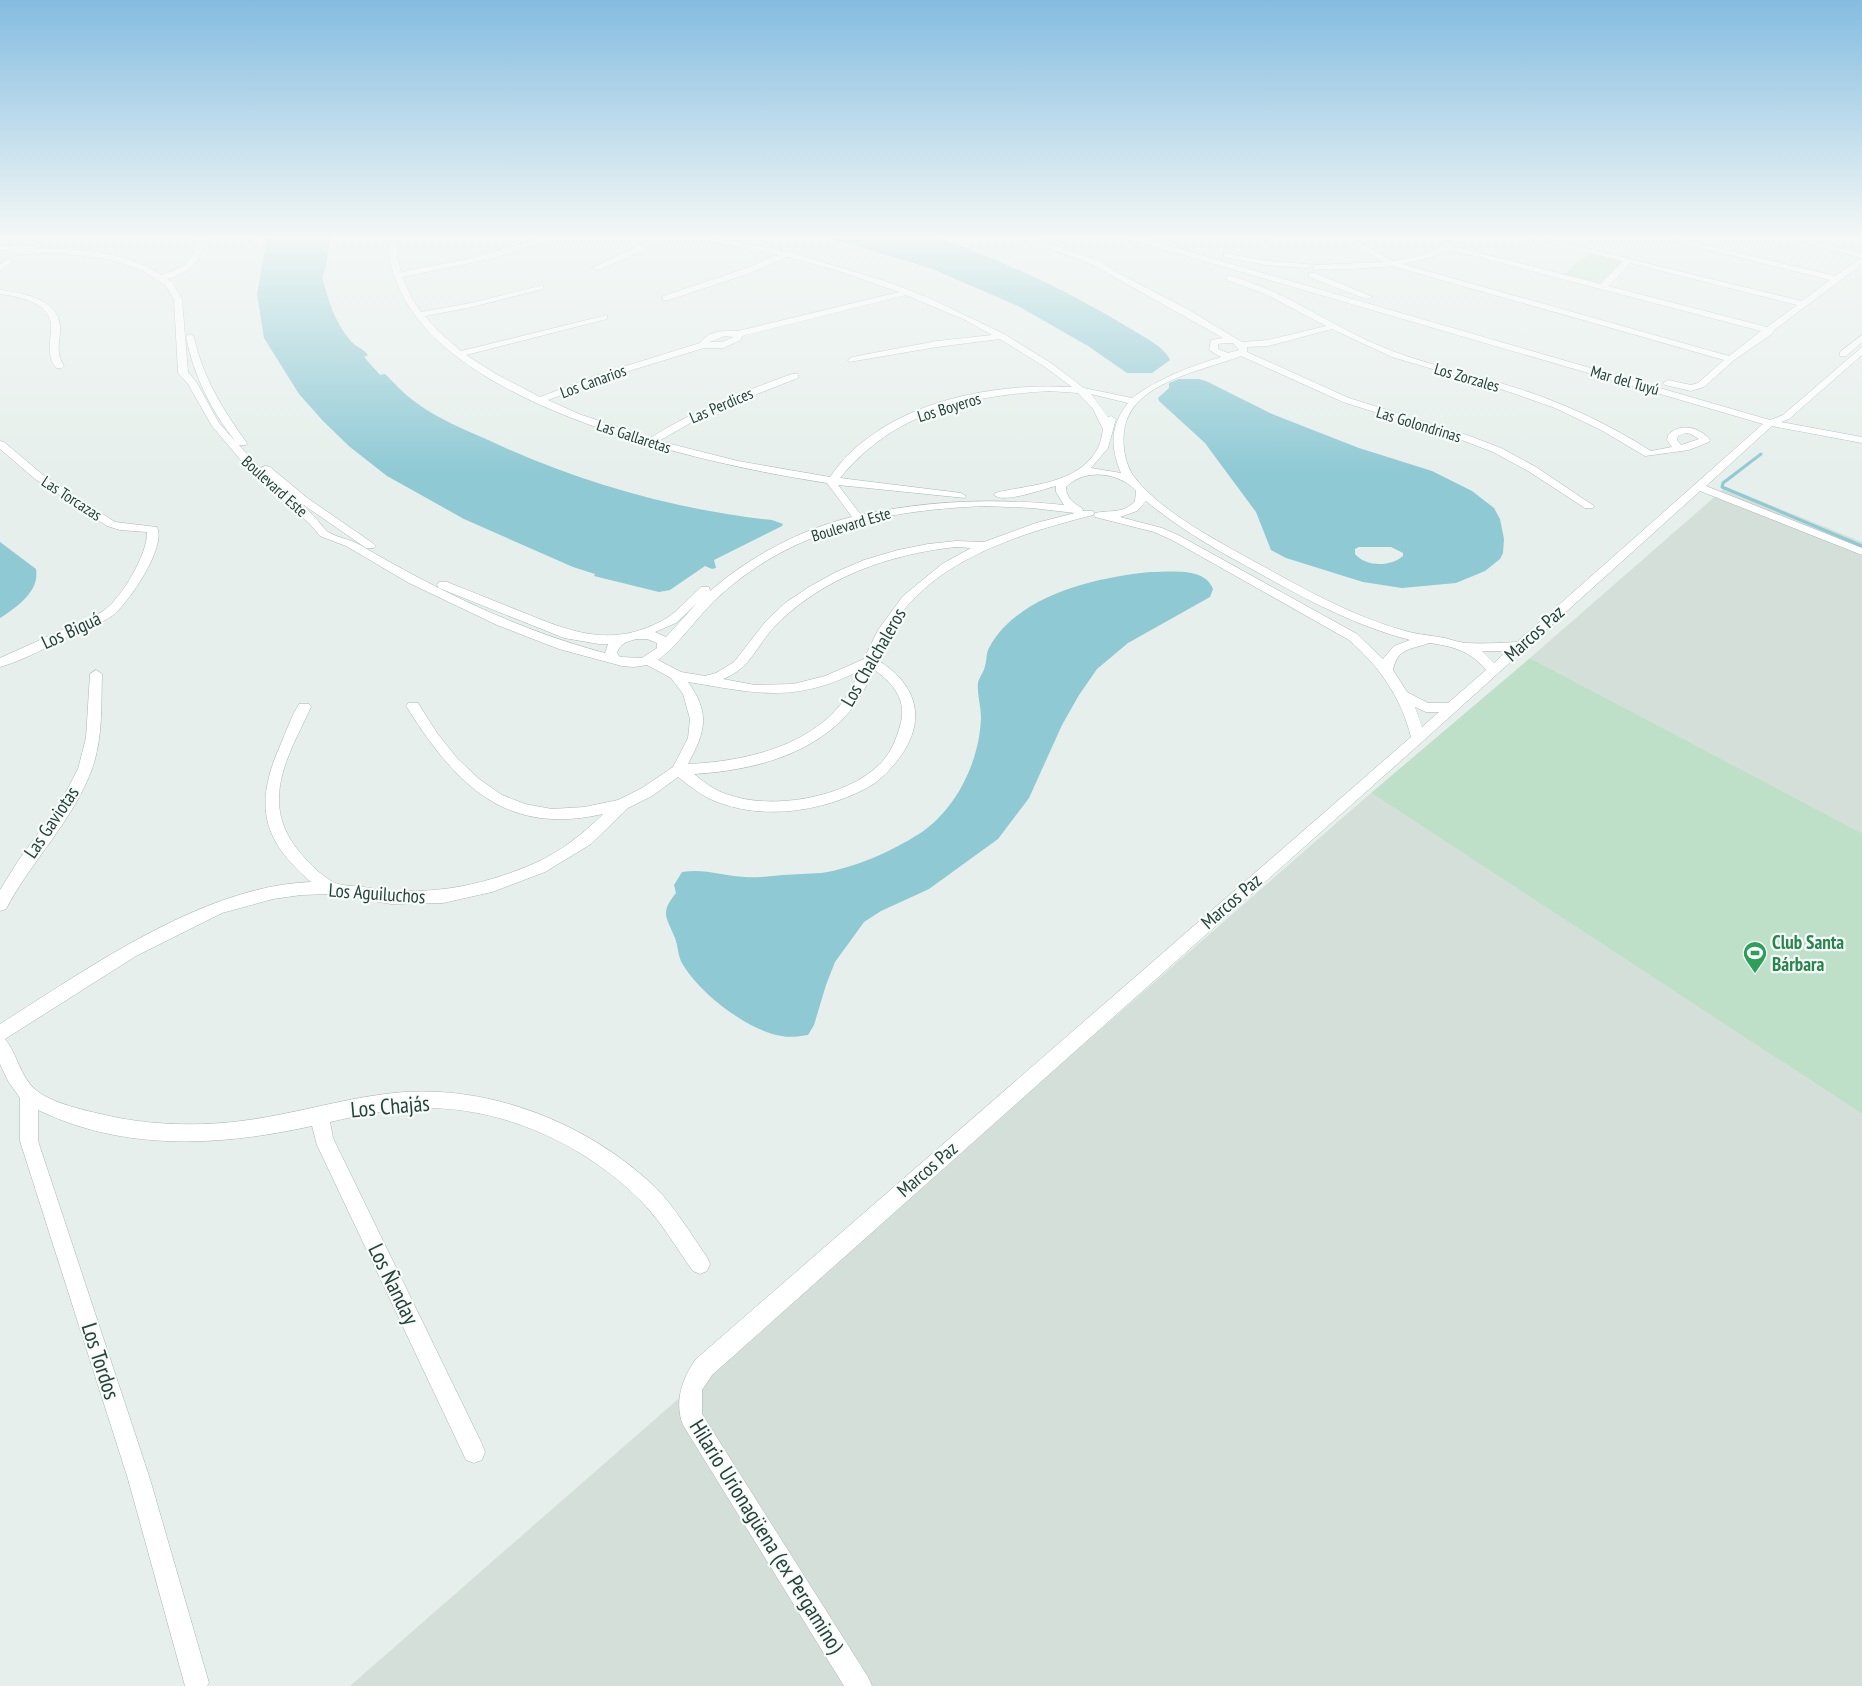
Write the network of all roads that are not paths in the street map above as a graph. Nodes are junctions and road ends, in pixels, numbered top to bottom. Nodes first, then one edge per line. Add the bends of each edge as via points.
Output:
1 (54, 317) edge
2 (183, 317) edge
3 (420, 317) edge
4 (604, 317) dead end
5 (808, 317) edge
6 (963, 317) edge
7 (1185, 317) edge
8 (1188, 317) edge
9 (1313, 317) edge
10 (1405, 317) edge
11 (1436, 317) edge
12 (1577, 317) edge
13 (1717, 317) edge
14 (1788, 317) edge
15 (184, 322) junction
16 (1331, 327) junction
17 (1770, 331) junction
18 (1001, 336) junction
19 (1862, 338) edge
20 (1214, 346) junction
21 (1239, 346) junction
22 (1862, 350) edge
23 (460, 354) junction
24 (1231, 357) junction
25 (1730, 359) junction
26 (852, 360) dead end
27 (60, 366) dead end
28 (199, 368) junction
29 (184, 371) junction
30 (795, 376) dead end
31 (1082, 390) junction
32 (1795, 396) dead end
33 (540, 400) junction
34 (1129, 400) junction
35 (1780, 408) dead end
36 (226, 421) junction
37 (1770, 423) junction
38 (215, 424) junction
39 (1107, 427) junction
40 (1862, 440) edge
41 (651, 442) junction
42 (0, 444) edge
43 (1678, 448) dead end
44 (1862, 448) edge
45 (1082, 473) junction
46 (264, 474) junction
47 (1130, 479) junction
48 (1066, 480) junction
49 (832, 481) junction
50 (1699, 487) junction
51 (1142, 492) junction
52 (961, 496) junction
53 (1589, 506) dead end
54 (1089, 513) junction
55 (855, 516) junction
56 (337, 523) junction
57 (153, 529) joint
58 (319, 529) junction
59 (348, 531) junction
60 (336, 539) junction
61 (985, 546) junction
62 (1862, 552) edge
63 (418, 578) junction
64 (512, 614) junction
65 (501, 622) junction
66 (644, 634) junction
67 (621, 640) junction
68 (1430, 640) junction
69 (1464, 645) junction
70 (1518, 646) junction
71 (663, 649) junction
72 (615, 660) junction
73 (650, 661) junction
74 (870, 661) junction
75 (0, 663) edge
76 (1492, 670) junction
77 (1386, 671) junction
78 (96, 674) dead end
79 (676, 675) junction
80 (706, 680) junction
81 (1400, 694) junction
82 (413, 706) dead end
83 (304, 707) dead end
84 (1450, 708) junction
85 (1418, 738) junction
86 (678, 770) junction
87 (623, 804) junction
88 (330, 888) junction
89 (0, 905) edge
90 (0, 1033) edge
91 (0, 1045) edge
92 (29, 1096) junction
93 (319, 1114) junction
94 (700, 1264) dead end
95 (693, 1381) joint
96 (474, 1452) dead end
97 (196, 1684) dead end
98 (859, 1686) edge

1 - 27 street via 57,323 52,353
2 - 15 street, Boulevard Este
3 - 23 street, Las Gallaretas
4 - 23 street
5 - 33 street, Los Canarios via 738,334 738,338 729,343 703,345 603,376
6 - 18 street
7 - 20 street via 1202,328
8 - 21 street, Las Golondrinas
9 - 16 street, Los Zorzales
10 - 37 street, Mar del Tuyú
11 - 25 street via 1684,387 1701,385
12 - 25 street
13 - 17 street
14 - 17 street
15 - 28 street, Boulevard Este
15 - 29 street, Boulevard Este
16 - 21 street via 1268,343
16 - 43 street, Los Zorzales via 1413,362 1542,400 1608,429 1649,454
17 - 25 street
18 - 26 street
18 - 31 street
19 - 32 street
20 - 21 street via 1224,340
20 - 24 street via 1220,355
20 - 34 street via 1201,360 1153,378 1133,391
21 - 24 street
21 - 53 street, Las Golondrinas via 1346,400 1497,450
22 - 37 street via 1786,417
23 - 33 street, Las Gallaretas via 497,379
24 - 34 street via 1170,377
28 - 29 street
28 - 36 street, Boulevard Este
29 - 38 street, Boulevard Este
30 - 41 street, Las Perdices via 686,420
31 - 34 street, Los Boyeros
31 - 39 street via 1103,414
31 - 49 street, Los Boyeros via 1010,392 937,407 875,437 845,462
33 - 41 street, Las Gallaretas via 585,420
34 - 39 street via 1117,408
34 - 47 street via 1118,439 1121,458
35 - 37 street
36 - 38 street
36 - 46 street, Boulevard Este
37 - 40 street
37 - 44 street via 1814,438
37 - 50 street, Marcos Paz
38 - 46 street, Boulevard Este
39 - 45 street via 1103,448
41 - 49 street, Las Gallaretas via 787,474
42 - 57 street, Las Torcazas via 40,478 111,524
45 - 47 street via 1107,472
45 - 48 street, Boulevard Este
46 - 56 street, Boulevard Este
46 - 58 street, Boulevard Este
47 - 51 street
48 - 52 street, Boulevard Este via 1012,494
48 - 54 street via 1061,486 1063,499
49 - 52 street, Las Gallaretas
49 - 55 street
50 - 62 street
50 - 70 street, Marcos Paz
51 - 54 street via 1142,499 1132,510 1111,515
51 - 68 street via 1190,530 1344,613 1397,633
52 - 55 street, Boulevard Este via 906,501
54 - 55 street, Boulevard Este via 1025,503 962,502
54 - 61 street, Los Chalchaleros via 1030,528
54 - 77 street via 1158,530 1176,538 1339,628 1368,649
55 - 66 street, Boulevard Este via 806,529 766,546 728,570 672,620
55 - 71 street, Boulevard Este via 804,538 744,571 710,598
56 - 58 street via 326,524
56 - 59 street, Boulevard Este
57 - 75 street, Los Biguá via 147,556 107,614
58 - 60 street, Boulevard Este
59 - 60 street
59 - 63 street, Boulevard Este
60 - 63 street, Boulevard Este
61 - 74 street, Los Chalchaleros via 941,570 907,599 883,633
61 - 80 street via 965,544 916,550 863,564 843,573 803,596 770,624 744,662 721,676
63 - 64 street, Boulevard Este
63 - 65 street, Boulevard Este
64 - 65 street
64 - 67 street, Boulevard Este via 568,635
65 - 72 street, Boulevard Este via 563,646
66 - 67 street, Boulevard Este
66 - 71 street via 660,638
67 - 72 street via 610,650
68 - 69 street
68 - 77 street via 1401,648 1388,660
69 - 70 street
69 - 76 street via 1482,656
70 - 76 street, Marcos Paz
71 - 73 street, Boulevard Este
72 - 73 street, Boulevard Este via 631,664
73 - 79 street
74 - 80 street via 832,680 800,688 747,688
74 - 86 street, Los Chalchaleros via 851,702 813,735 780,752 744,764
74 - 86 street via 894,676 907,698 909,713 908,730 902,745 866,782 835,797 766,807 726,800
76 - 84 street, Marcos Paz
77 - 81 street
78 - 89 street, Las Gaviotas via 91,747 76,786 56,821 23,864
79 - 80 street
79 - 86 street, Los Aguiluchos via 689,693 696,719 695,738
81 - 84 street via 1426,707
81 - 85 street via 1412,713
82 - 87 street via 450,759 505,804 524,811 558,814 601,811
83 - 88 street via 274,778 272,810 280,839 288,852 314,878
84 - 85 street, Marcos Paz
85 - 95 street, Marcos Paz via 704,1367
86 - 87 street, Los Aguiluchos
87 - 88 street, Los Aguiluchos via 586,840 564,854 540,868 492,886 419,898 391,898
88 - 90 street, Los Aguiluchos via 272,894 218,908 100,969
91 - 92 street via 14,1075
92 - 93 street, Los Chajás via 65,1113 95,1122 157,1132 235,1131
92 - 97 street, Los Tordos via 29,1141 139,1479
93 - 94 street, Los Chajás via 415,1101 485,1107 542,1123 595,1151 640,1188
93 - 96 street, Los Ñanday via 324,1139
95 - 98 street, Hilario Urionagüena (ex Pergamino) via 690,1417

